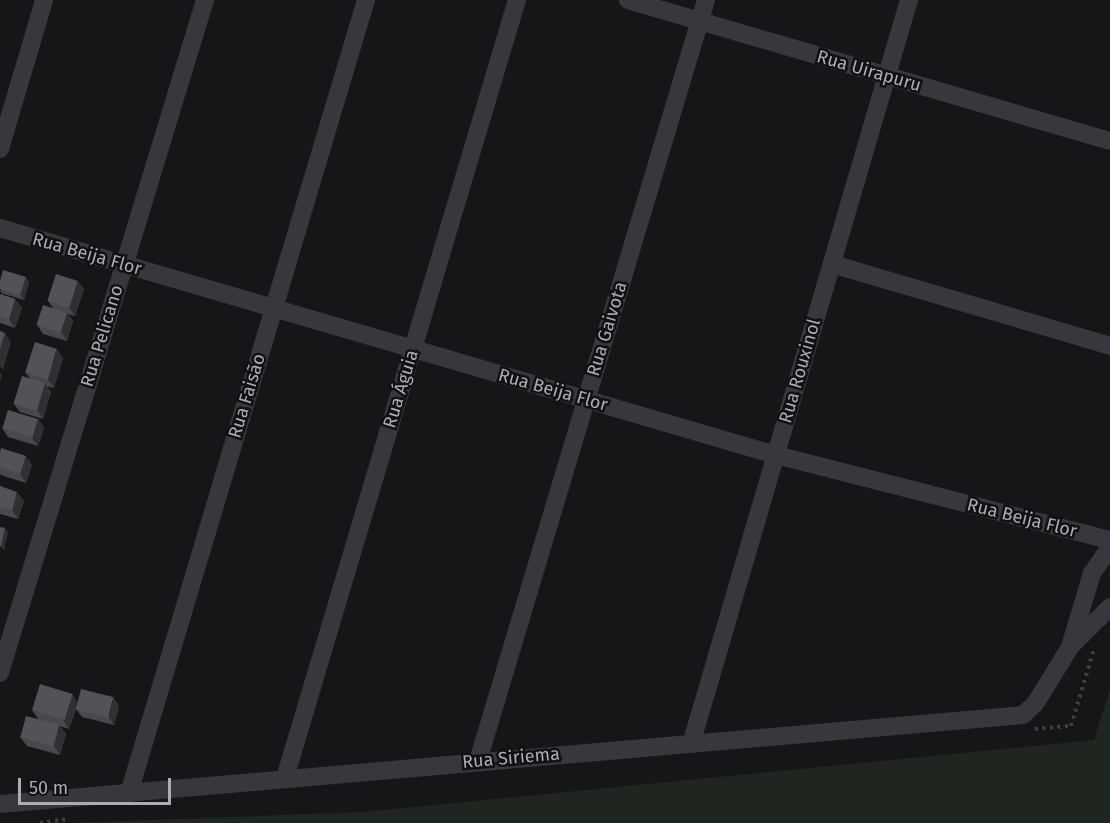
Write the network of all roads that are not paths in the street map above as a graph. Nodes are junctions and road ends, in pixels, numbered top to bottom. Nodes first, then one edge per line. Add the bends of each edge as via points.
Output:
1 (44, 0) edge
2 (205, 0) edge
3 (366, 0) edge
4 (517, 0) edge
5 (628, 0) edge
6 (706, 0) edge
7 (909, 0) edge
8 (700, 21) junction
9 (887, 76) junction
10 (1110, 141) edge
11 (0, 148) edge
12 (0, 228) edge
13 (832, 264) junction
14 (124, 265) junction
15 (274, 308) junction
16 (1110, 346) edge
17 (413, 349) junction
18 (586, 400) junction
19 (776, 455) junction
20 (1110, 540) edge
21 (1110, 547) edge
22 (1110, 607) edge
23 (1070, 647) junction
24 (0, 673) edge
25 (692, 741) junction
26 (478, 761) junction
27 (285, 778) junction
28 (129, 793) junction
29 (0, 804) edge

1 - 11 street
2 - 14 street, Rua Pelicano
3 - 15 street, Rua Faisão
4 - 17 street, Rua Águia
5 - 8 street, Rua Uirapuru
6 - 8 street, Rua Gaivota
7 - 9 street, Rua Rouxinol
8 - 9 street, Rua Uirapuru
8 - 18 street, Rua Gaivota
9 - 10 street, Rua Uirapuru
9 - 13 street, Rua Rouxinol
12 - 14 street, Rua Beija Flor
13 - 16 street
13 - 19 street, Rua Rouxinol
14 - 15 street, Rua Beija Flor
14 - 24 street, Rua Pelicano
15 - 17 street, Rua Beija Flor
15 - 28 street, Rua Faisão
17 - 18 street, Rua Beija Flor
17 - 27 street, Rua Águia
18 - 19 street, Rua Beija Flor
18 - 26 street, Rua Gaivota
19 - 20 street, Rua Beija Flor
19 - 25 street, Rua Rouxinol
21 - 23 street via 1092,573
22 - 23 street
23 - 25 street, Rua Siriema via 1035,704 1023,715
25 - 26 street, Rua Siriema
26 - 27 street, Rua Siriema
27 - 28 street, Rua Siriema
28 - 29 street, Rua Siriema

